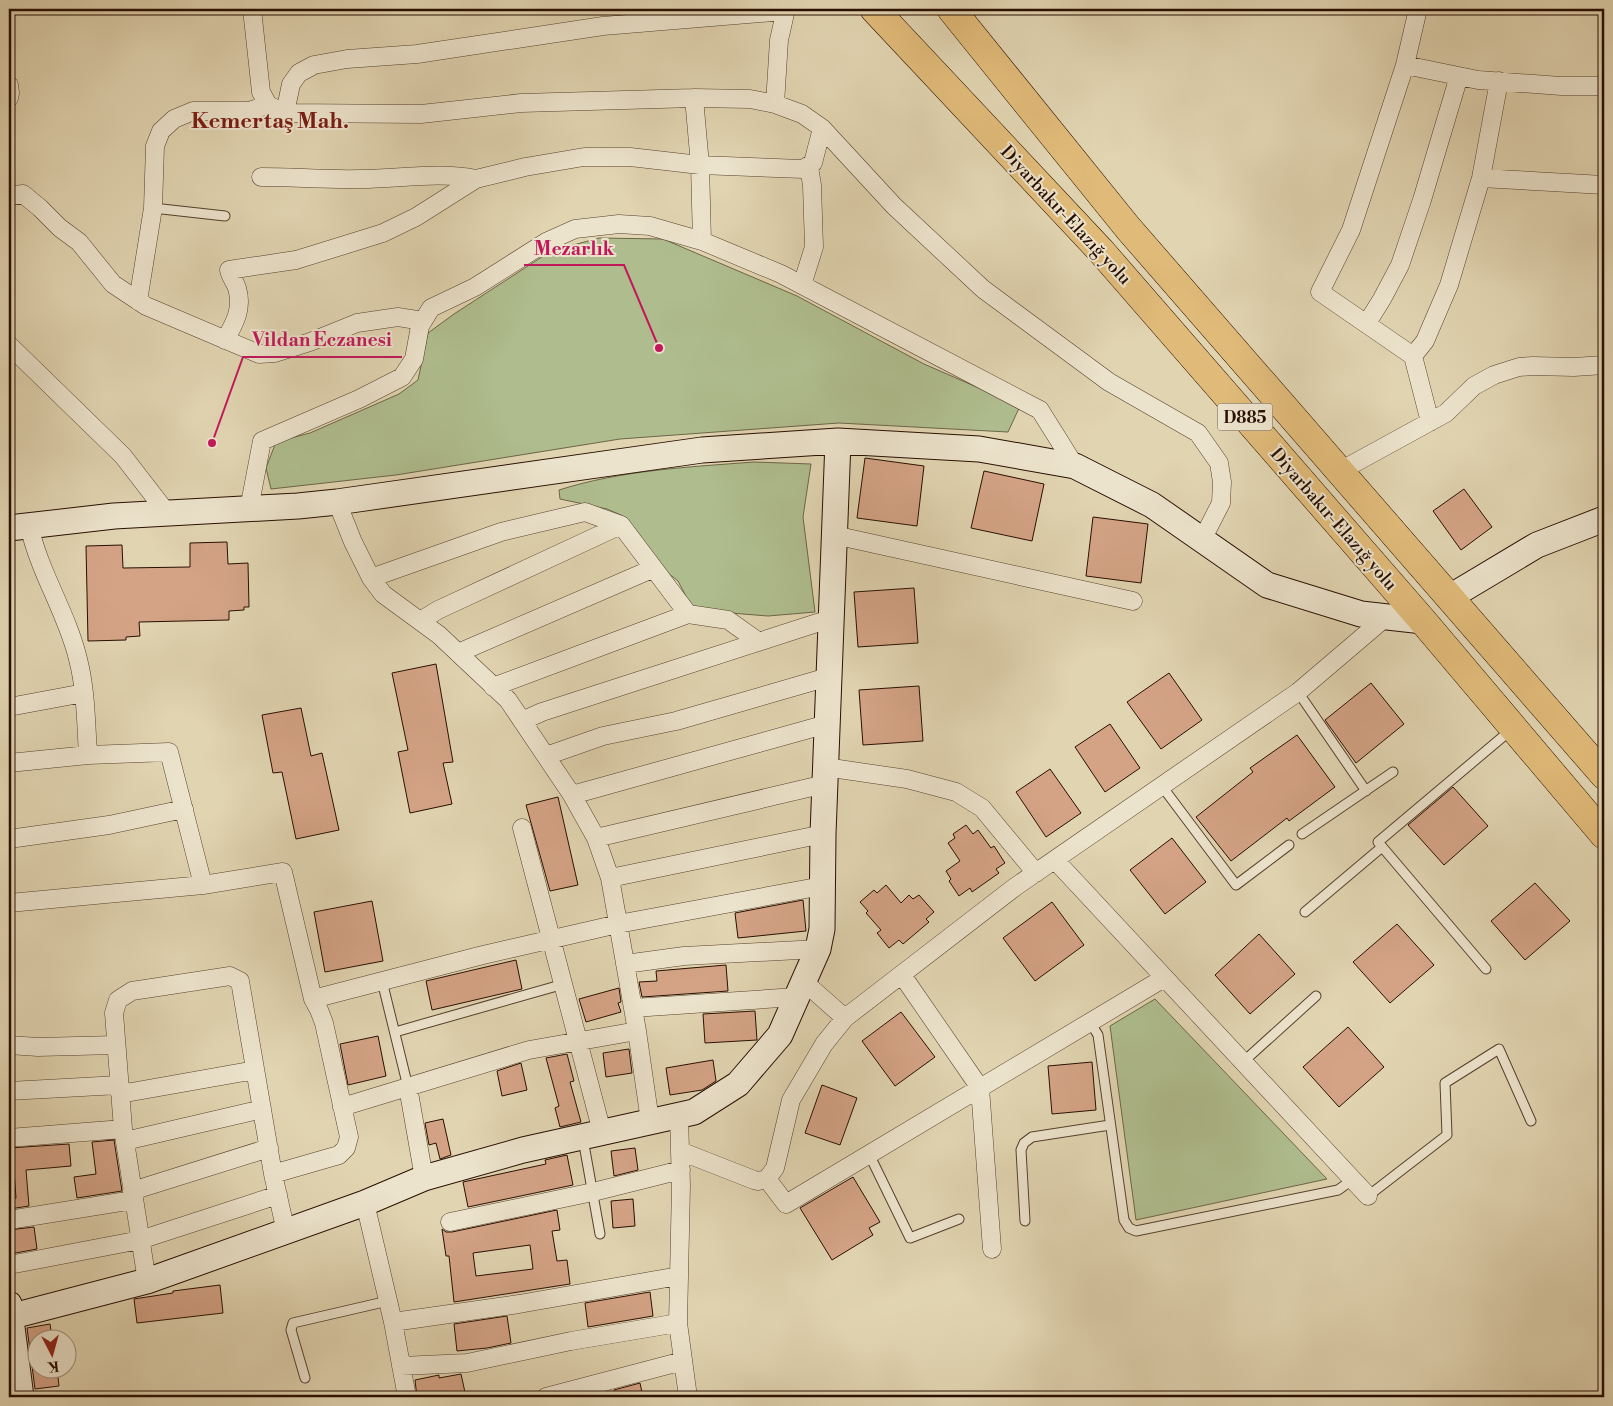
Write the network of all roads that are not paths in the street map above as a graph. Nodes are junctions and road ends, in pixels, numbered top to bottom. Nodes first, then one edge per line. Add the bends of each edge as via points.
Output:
1 (252, 9) edge
2 (874, 9) edge
3 (951, 9) edge
4 (1418, 9) edge
5 (786, 10) edge
6 (1405, 65) junction
7 (1459, 76) junction
8 (1499, 81) junction
9 (9, 85) edge
10 (1604, 86) edge
11 (9, 98) edge
12 (694, 98) junction
13 (775, 104) junction
14 (268, 105) junction
15 (285, 113) junction
16 (822, 128) junction
17 (700, 165) junction
18 (809, 167) junction
19 (261, 177) dead end
20 (1481, 178) junction
21 (476, 180) junction
22 (1604, 185) edge
23 (9, 196) edge
24 (154, 208) junction
25 (225, 216) dead end
26 (702, 241) junction
27 (802, 286) junction
28 (138, 301) junction
29 (423, 321) junction
30 (1367, 323) junction
31 (225, 340) junction
32 (9, 345) edge
33 (1413, 356) junction
34 (1604, 365) edge
35 (1430, 422) junction
36 (838, 441) junction
37 (1075, 466) junction
38 (1340, 471) junction
39 (337, 502) junction
40 (249, 508) junction
41 (167, 514) junction
42 (1604, 519) edge
43 (621, 525) junction
44 (19, 527) edge
45 (834, 535) junction
46 (1202, 540) junction
47 (652, 569) junction
48 (371, 578) junction
49 (1450, 598) junction
50 (1134, 601) dead end
51 (688, 614) junction
52 (1386, 617) junction
53 (1423, 621) junction
54 (420, 622) junction
55 (820, 622) dead end
56 (759, 642) junction
57 (458, 654) junction
58 (828, 677) junction
59 (494, 687) junction
60 (1298, 692) junction
61 (84, 693) junction
62 (9, 707) edge
63 (522, 721) junction
64 (827, 724) junction
65 (1514, 728) junction
66 (88, 755) junction
67 (546, 756) junction
68 (9, 763) edge
69 (1393, 772) dead end
70 (825, 775) junction
71 (1604, 775) edge
72 (1161, 785) junction
73 (1366, 791) junction
74 (572, 795) junction
75 (184, 809) junction
76 (522, 828) dead end
77 (823, 834) junction
78 (1302, 834) dead end
79 (1604, 835) edge
80 (596, 838) junction
81 (9, 839) edge
82 (1289, 845) dead end
83 (1382, 847) junction
84 (1054, 860) junction
85 (1036, 872) junction
86 (610, 878) junction
87 (203, 885) junction
88 (822, 886) junction
89 (9, 903) edge
90 (1305, 912) dead end
91 (618, 924) junction
92 (552, 939) junction
93 (818, 949) junction
94 (625, 964) junction
95 (1486, 970) dead end
96 (902, 974) junction
97 (1164, 978) junction
98 (382, 981) junction
99 (564, 984) junction
100 (800, 990) junction
101 (1316, 996) dead end
102 (313, 999) junction
103 (633, 1008) junction
104 (845, 1018) junction
105 (1090, 1022) junction
106 (637, 1031) junction
107 (395, 1032) junction
108 (579, 1041) junction
109 (9, 1045) edge
110 (116, 1046) junction
111 (1243, 1062) junction
112 (255, 1070) junction
113 (408, 1087) junction
114 (980, 1088) junction
115 (119, 1089) junction
116 (9, 1091) edge
117 (342, 1107) junction
118 (262, 1109) junction
119 (679, 1115) junction
120 (650, 1121) junction
121 (1531, 1121) dead end
122 (1110, 1125) junction
123 (124, 1134) junction
124 (592, 1134) junction
125 (9, 1138) edge
126 (269, 1148) junction
127 (680, 1151) junction
128 (869, 1154) junction
129 (681, 1170) junction
130 (273, 1174) junction
131 (424, 1178) junction
132 (767, 1179) junction
133 (1352, 1180) junction
134 (593, 1192) junction
135 (278, 1195) junction
136 (133, 1196) junction
137 (1368, 1196) joint
138 (365, 1204) junction
139 (959, 1219) dead end
140 (9, 1220) edge
141 (1025, 1221) dead end
142 (450, 1222) dead end
143 (286, 1232) junction
144 (600, 1234) dead end
145 (140, 1240) junction
146 (992, 1249) dead end
147 (9, 1265) edge
148 (679, 1276) junction
149 (147, 1281) junction
150 (388, 1301) junction
151 (9, 1313) edge
152 (393, 1322) junction
153 (678, 1323) junction
154 (683, 1360) junction
155 (401, 1366) junction
156 (306, 1378) dead end
157 (21, 1397) edge
158 (407, 1397) edge
159 (546, 1397) edge
160 (688, 1397) edge

1 - 14 street via 261,92
2 - 53 highway, Diyarbakır-Elazığ yolu / D885 via 1100,251
3 - 38 highway, Diyarbakır-Elazığ yolu / D885 via 1128,228
4 - 6 street
5 - 13 street via 778,40
5 - 15 street via 604,26 417,54 314,65 299,73 290,84
6 - 7 street
6 - 30 street via 1351,230 1320,292
7 - 8 street
7 - 30 street via 1400,265
8 - 10 street
8 - 20 street
9 - 11 street
12 - 13 street via 750,99
12 - 15 street via 520,103 421,114
12 - 17 street
13 - 16 street via 802,114
14 - 15 street
14 - 24 street via 249,111 193,111 167,124 155,146
16 - 18 street via 816,157
16 - 46 street via 894,206 983,289 1108,382 1198,433 1219,463 1222,482 1221,503
17 - 18 street
17 - 21 street via 630,157 584,157 525,167
17 - 26 street
18 - 27 street via 814,247
19 - 21 street via 463,176
20 - 22 street
20 - 33 street via 1449,285 1425,341
21 - 31 street via 383,233 296,260 229,270 238,291 239,308
23 - 28 street via 23,194 79,242 112,284
24 - 25 lane
24 - 28 street
26 - 27 street
26 - 29 street via 650,226 619,224 576,229 546,242 475,287 431,308
27 - 37 street via 1040,410
28 - 31 street
29 - 31 street via 398,317 357,323 275,353 259,354
29 - 40 street via 414,359 402,377 359,400 262,441
30 - 33 street
32 - 41 street via 123,456
33 - 35 street
34 - 35 street via 1533,366 1506,370 1474,386
35 - 38 street
36 - 37 street via 979,449
36 - 39 street via 702,450
36 - 45 street
37 - 46 street via 1152,505
38 - 49 highway, Diyarbakır-Elazığ yolu / D885
39 - 40 street
39 - 48 street
40 - 41 street
41 - 44 street via 114,516
42 - 49 street via 1537,545
43 - 47 street
43 - 48 street via 585,512 561,516 501,532
43 - 54 street via 438,610
44 - 61 street via 32,541 62,610 78,660
45 - 50 street
45 - 58 street
46 - 52 street via 1267,585 1361,614
47 - 51 street
47 - 57 street
48 - 54 street via 383,594
49 - 71 highway, Diyarbakır-Elazığ yolu / D885
51 - 56 street via 728,620
51 - 59 street
52 - 53 street
52 - 60 street
53 - 65 highway, Diyarbakır-Elazığ yolu / D885
54 - 57 street
55 - 56 street
56 - 63 street
57 - 59 street
58 - 64 street
58 - 67 street via 676,721 603,736
59 - 63 street via 508,700
60 - 72 street
60 - 73 lane
61 - 62 street
61 - 66 street
63 - 67 street
64 - 70 street
64 - 74 street
65 - 79 highway, Diyarbakır-Elazığ yolu / D885
65 - 83 lane via 1378,842
66 - 68 street
66 - 75 street via 169,752
67 - 74 street
69 - 73 lane
70 - 77 street
70 - 80 street
70 - 85 street via 908,779 956,792 982,808
72 - 82 lane via 1236,885
72 - 84 street
73 - 78 lane
74 - 80 street
75 - 81 street via 109,825
75 - 87 street
76 - 92 street
77 - 86 street
77 - 88 street
80 - 86 street
83 - 90 lane
83 - 95 lane
84 - 85 street
84 - 97 street
85 - 96 street
86 - 91 street
87 - 89 street
87 - 102 street via 283,872
88 - 91 street
88 - 93 street via 822,929
91 - 92 street
91 - 94 street
92 - 98 street
92 - 99 street
93 - 94 street via 684,956
93 - 100 street
94 - 103 street
96 - 104 street
96 - 114 street
97 - 105 street
97 - 111 street
98 - 102 street
98 - 107 lane
99 - 107 lane
99 - 108 street
100 - 103 street
100 - 104 street via 811,988
100 - 119 street via 780,1035 738,1084 694,1112
101 - 111 lane
102 - 117 street via 324,1023
103 - 106 street
104 - 132 street via 824,1044 791,1100 775,1168
105 - 114 street
105 - 122 lane via 1098,1035
106 - 108 street
106 - 120 street
107 - 113 lane
108 - 113 street via 529,1050
108 - 124 street
109 - 110 street
110 - 112 street via 114,1013 118,1000 132,991 230,976 240,981
110 - 115 street
111 - 133 street
112 - 115 street
112 - 118 street
113 - 117 street
113 - 131 street
114 - 128 street
114 - 146 street
115 - 116 street
115 - 123 street
117 - 130 street via 349,1137 343,1152
118 - 123 street
118 - 126 street
119 - 120 street
119 - 127 street
120 - 124 street
121 - 137 lane via 1499,1049 1444,1083 1447,1135
122 - 133 lane via 1124,1220 1129,1228 1136,1231 1338,1190
122 - 141 lane via 1032,1137 1024,1143 1021,1150
123 - 125 street
123 - 136 street
124 - 131 street
124 - 134 lane
126 - 130 street
126 - 136 street
127 - 129 street
127 - 132 street via 754,1180
128 - 132 street via 786,1204
128 - 139 lane via 910,1238
129 - 134 street
129 - 148 street
130 - 135 street
131 - 138 street
133 - 137 street
134 - 142 street
134 - 144 lane
135 - 143 street
135 - 145 street
136 - 140 street
136 - 145 street
138 - 143 street
138 - 150 street
143 - 149 street
145 - 147 street
145 - 149 street
148 - 152 street
148 - 153 street
149 - 151 street
150 - 152 street
150 - 156 lane via 293,1323 291,1330
151 - 157 street
152 - 155 street
153 - 154 street
153 - 155 street via 467,1363
154 - 159 street
154 - 160 street
155 - 158 street

